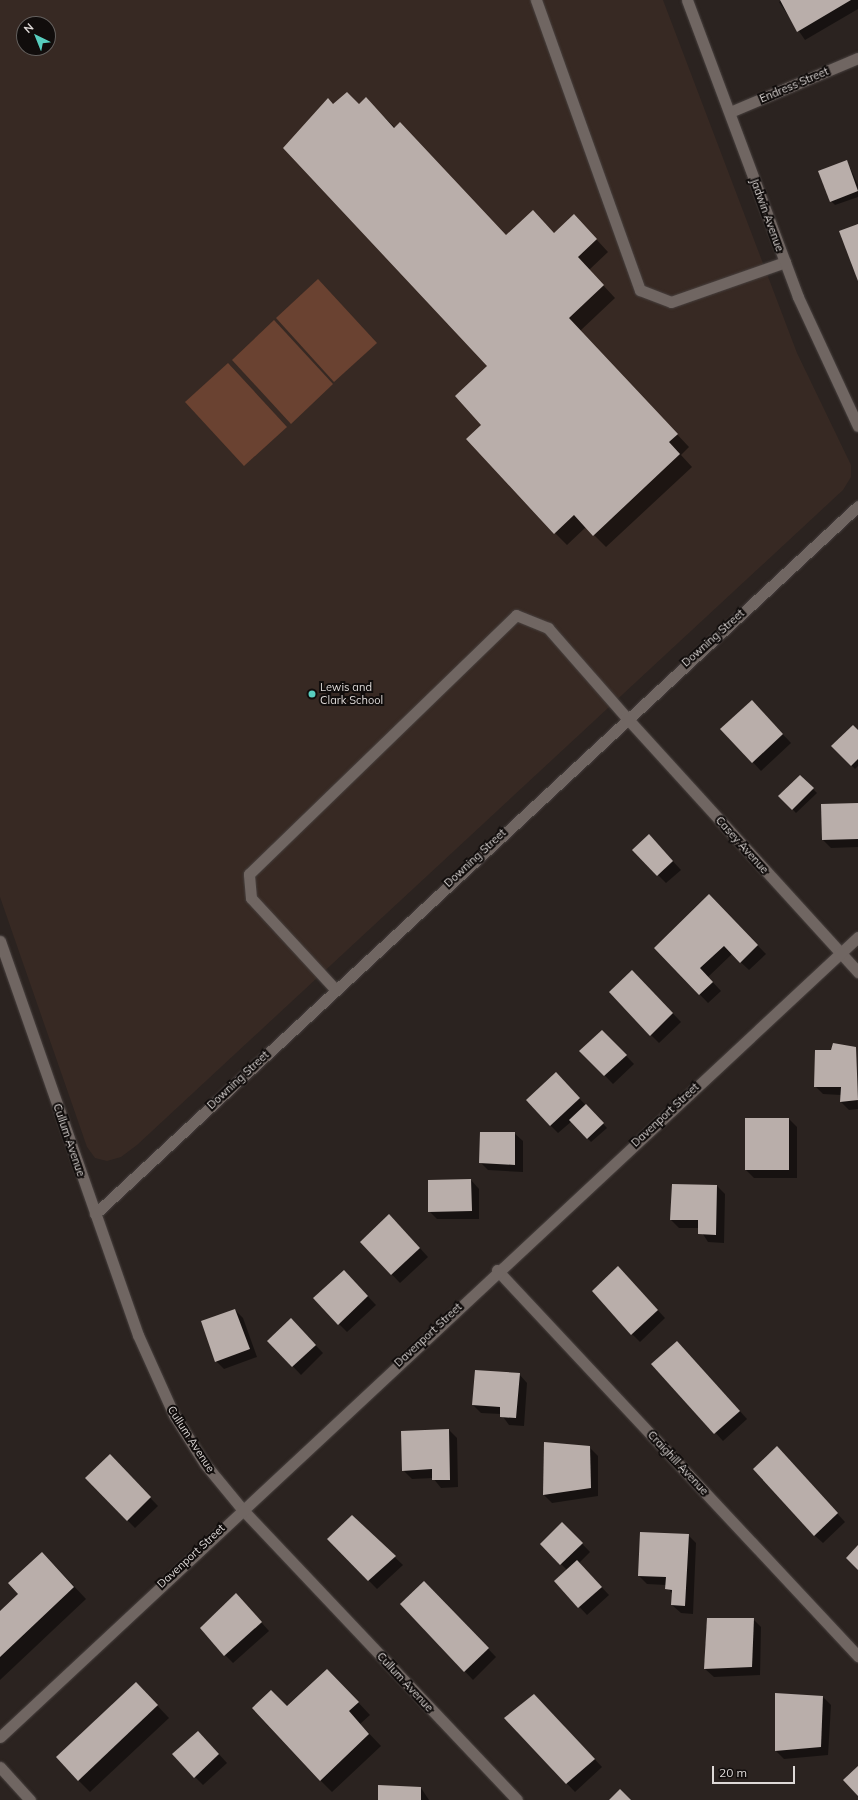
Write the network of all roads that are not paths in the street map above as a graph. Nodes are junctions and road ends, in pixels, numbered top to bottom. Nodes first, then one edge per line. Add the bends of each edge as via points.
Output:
1 (536, 0) edge
2 (687, 0) edge
3 (858, 58) edge
4 (730, 112) junction
5 (785, 262) junction
6 (858, 426) edge
7 (858, 506) edge
8 (626, 717) junction
9 (858, 937) edge
10 (0, 940) edge
11 (841, 953) junction
12 (858, 972) edge
13 (335, 989) junction
14 (95, 1214) junction
15 (497, 1270) junction
16 (242, 1509) junction
17 (858, 1656) edge
18 (0, 1737) edge
19 (0, 1767) edge
20 (30, 1800) edge
21 (517, 1800) edge

1 - 5 street via 640,290 671,302
2 - 4 street, Jadwin Avenue
3 - 4 street, Endress Street
4 - 5 street, Jadwin Avenue
5 - 6 street, Jadwin Avenue
7 - 8 street, Downing Street
8 - 11 street, Casey Avenue
8 - 13 street, Downing Street
8 - 13 street, Casey Avenue via 548,628 516,616 249,874 251,898
9 - 11 street, Davenport Street
10 - 14 street, Cullum Avenue
11 - 12 street, Casey Avenue
11 - 15 street, Davenport Street
13 - 14 street, Downing Street
14 - 16 street, Cullum Avenue via 138,1335 174,1416 205,1464
15 - 16 street, Davenport Street
15 - 17 street, Craighill Avenue
16 - 18 street, Davenport Street
16 - 21 street, Cullum Avenue
19 - 20 street

